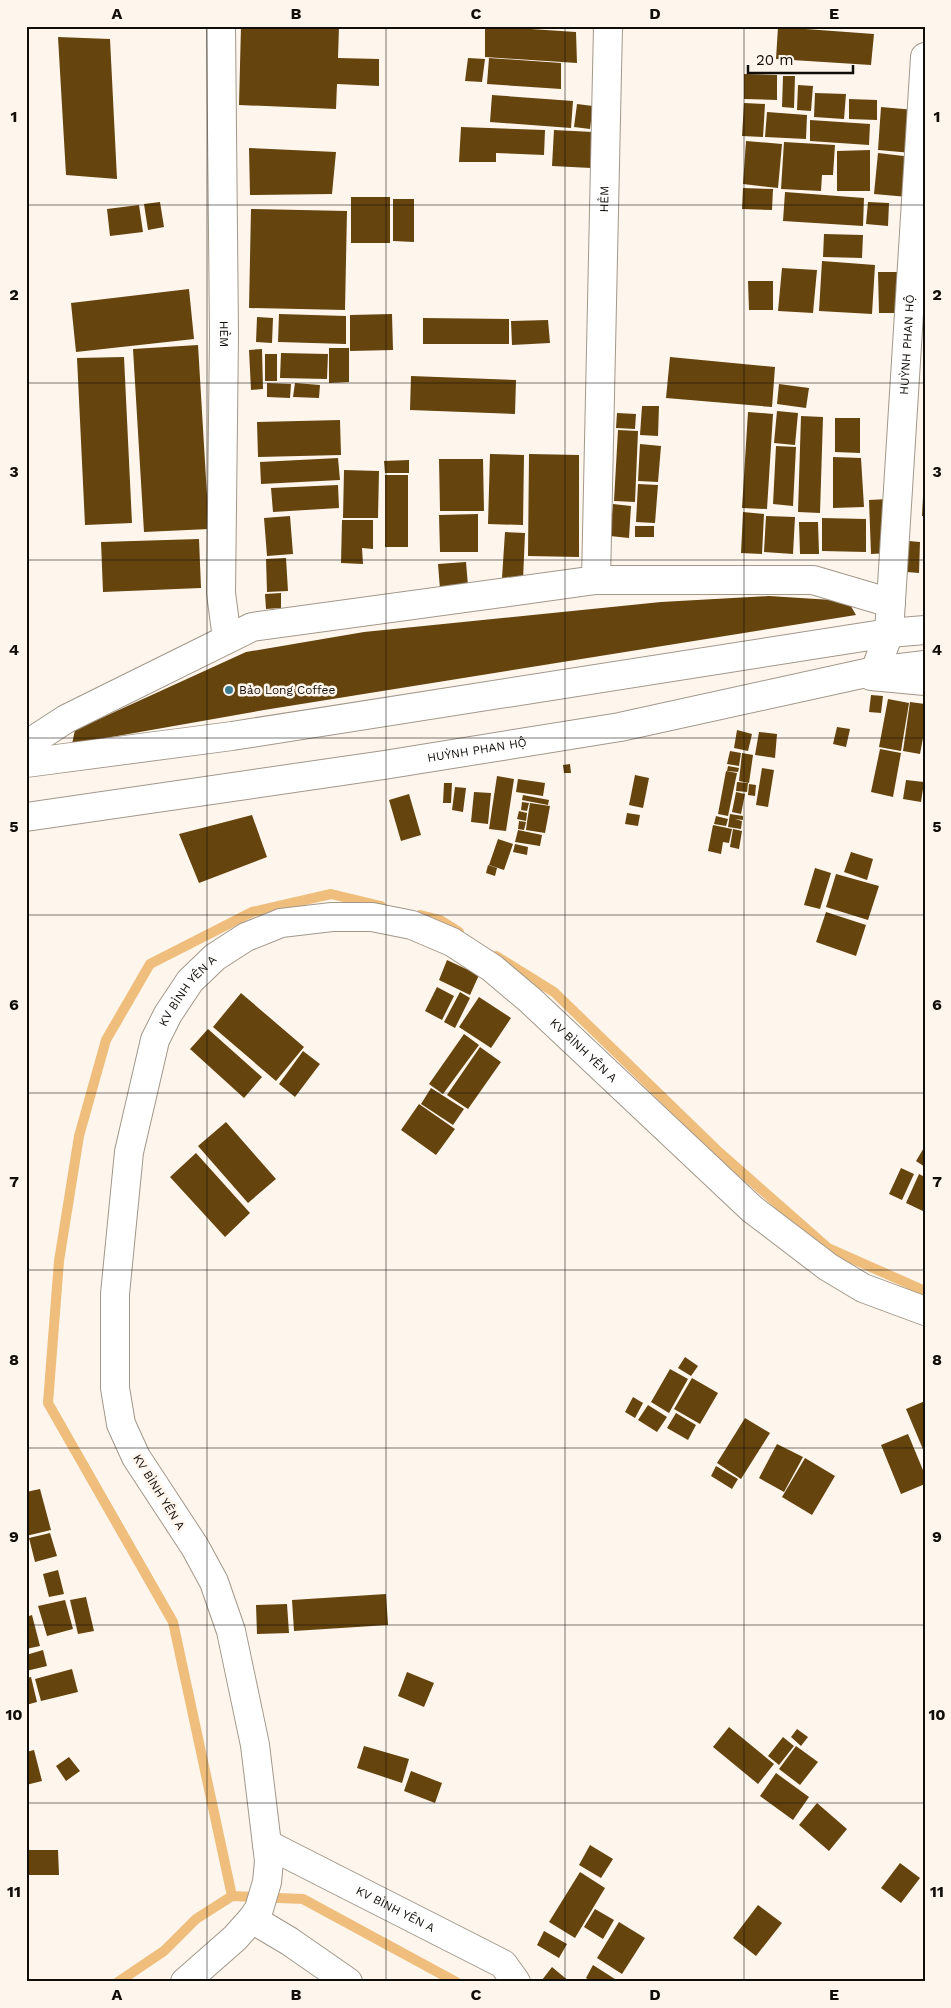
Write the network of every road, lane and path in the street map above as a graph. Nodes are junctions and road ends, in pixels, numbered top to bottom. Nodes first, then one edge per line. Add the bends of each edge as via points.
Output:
1 (221, 26) edge
2 (608, 26) edge
3 (925, 57) edge
4 (596, 580) junction
5 (891, 603) junction
6 (925, 630) edge
7 (889, 633) junction
8 (227, 639) junction
9 (925, 666) edge
10 (875, 671) junction
11 (925, 681) edge
12 (26, 745) edge
13 (26, 763) edge
14 (26, 816) edge
15 (925, 1311) edge
16 (268, 1852) junction
17 (255, 1914) junction
18 (185, 1982) edge
19 (348, 1982) edge
20 (516, 1982) edge

1 - 8 street, HẺM via 224,335 221,594
2 - 4 street, HẺM
3 - 5 street, HUỲNH PHAN HỘ
4 - 5 street via 813,580
4 - 8 street via 252,627
5 - 7 street, HUỲNH PHAN HỘ
6 - 7 street
7 - 10 street, HUỲNH PHAN HỘ
7 - 13 street via 232,736
8 - 12 street via 66,719
9 - 10 street, HUỲNH PHAN HỘ
10 - 11 street via 871,676
10 - 14 street, HUỲNH PHAN HỘ via 620,727 384,765
15 - 16 street, KV BÌNH YÊN A via 863,1288 752,1209 530,1000 492,968 452,942 412,925 372,917 332,917 281,923 246,937 215,957 190,981 168,1014 155,1040 143,1087 129,1152 116,1285 114,1388 121,1424 136,1458 195,1547 232,1631 255,1745
16 - 17 street, KV BÌNH YÊN A via 267,1882
16 - 20 street, KV BÌNH YÊN A via 503,1964
17 - 18 street, KV BÌNH YÊN A via 235,1938
17 - 19 street

